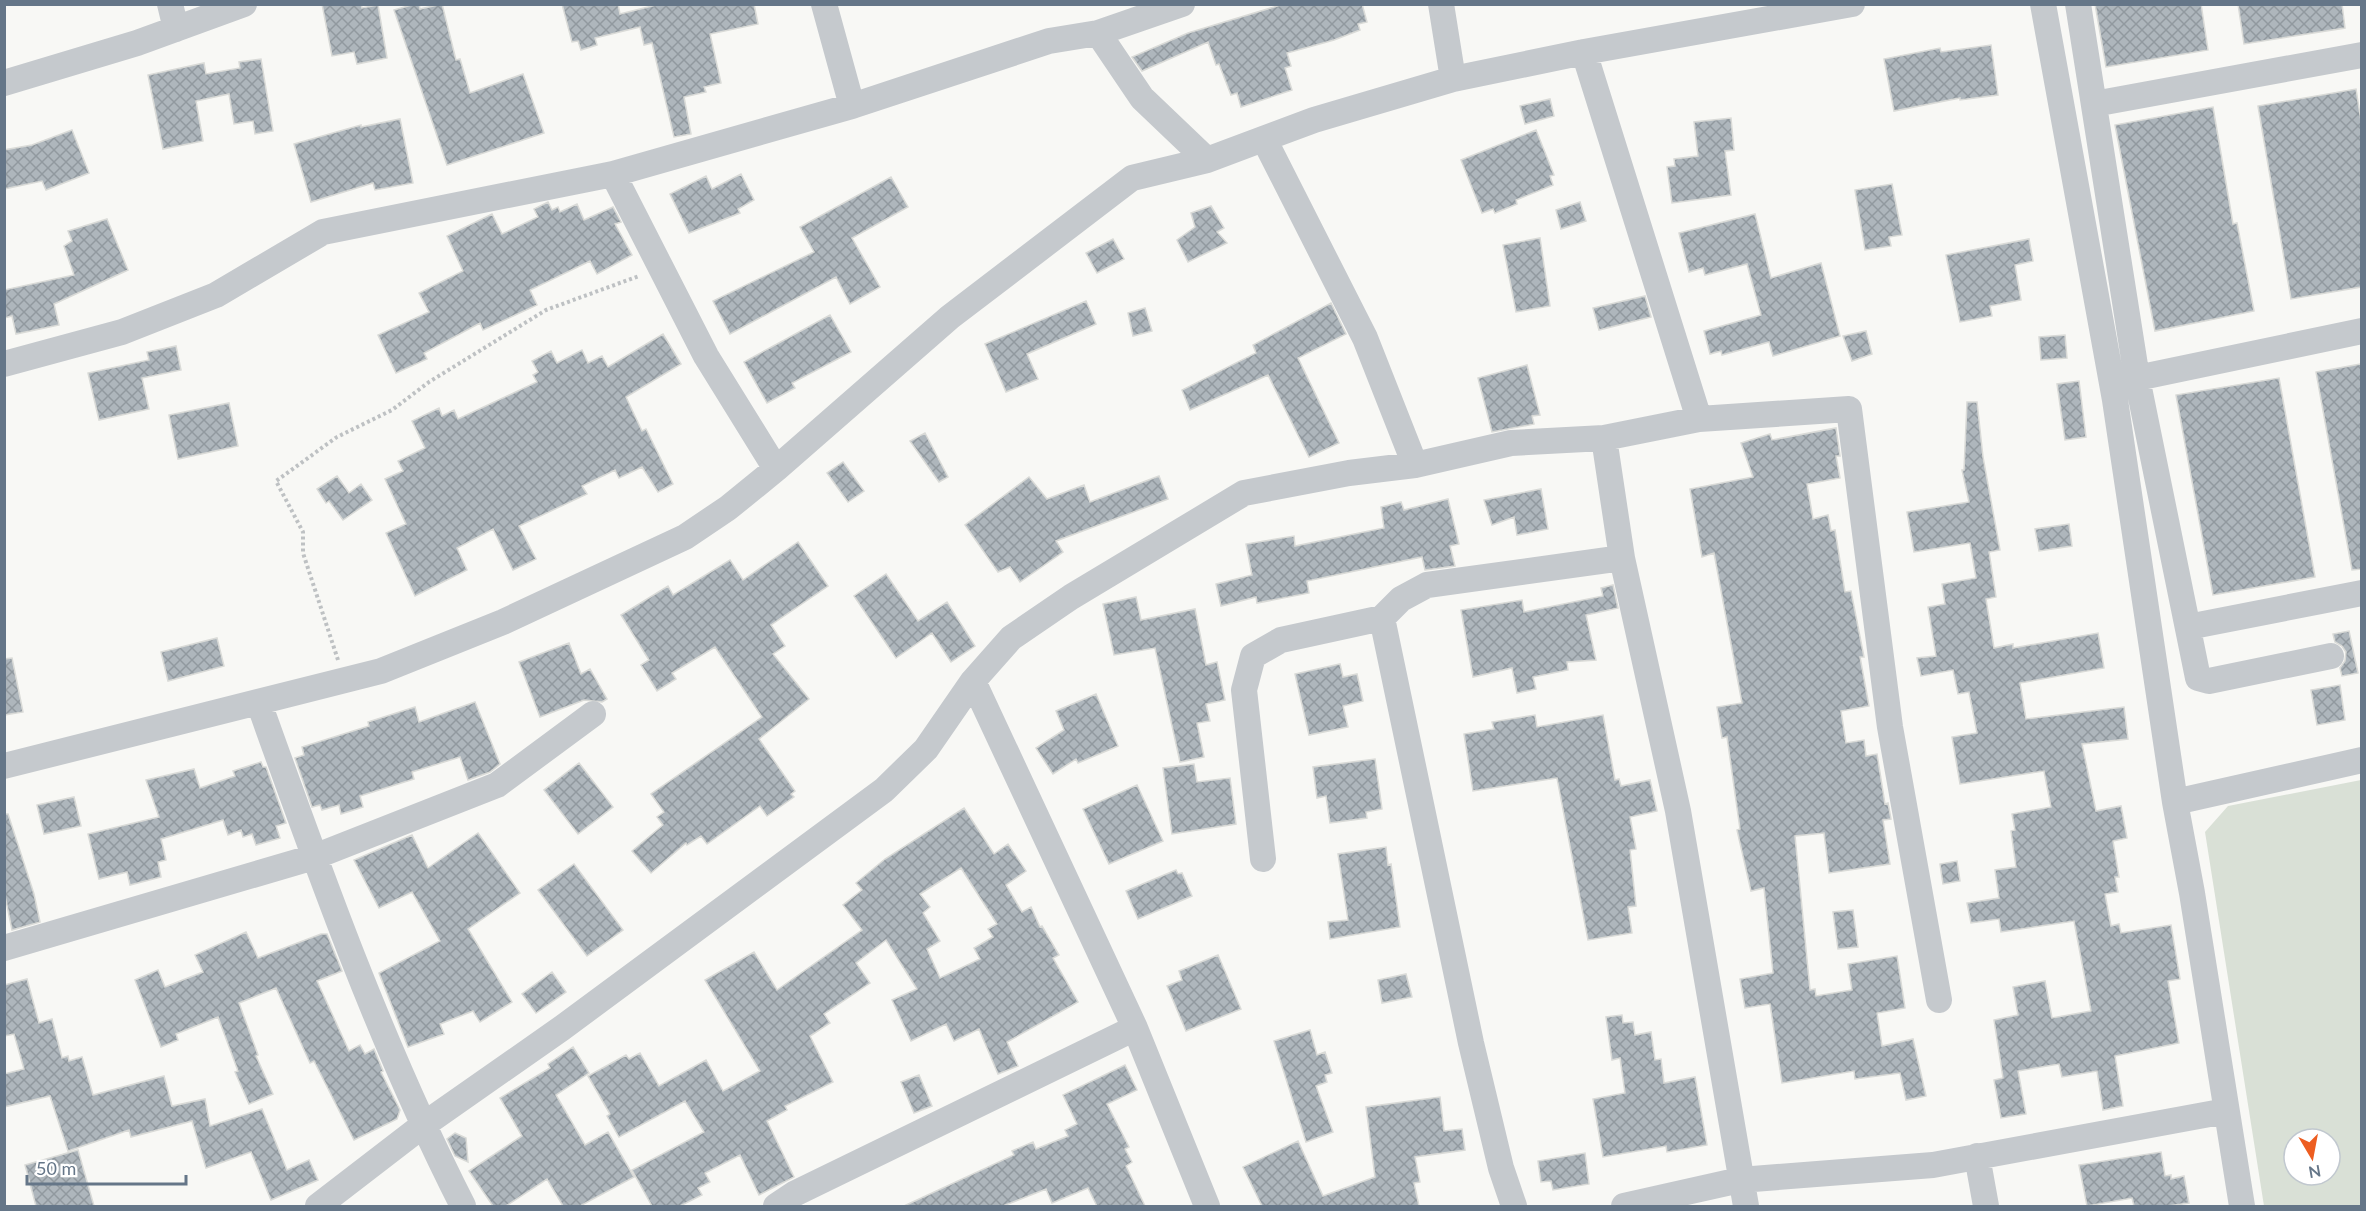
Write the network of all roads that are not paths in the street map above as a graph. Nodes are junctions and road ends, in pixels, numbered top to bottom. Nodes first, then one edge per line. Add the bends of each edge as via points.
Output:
1 (244, 4) edge
2 (824, 4) edge
3 (1182, 4) edge
4 (1441, 4) edge
5 (1852, 4) edge
6 (2043, 4) edge
7 (2078, 4) edge
8 (173, 17) edge
9 (1098, 33) junction
10 (1584, 52) junction
11 (2361, 55) edge
12 (1453, 79) junction
13 (4, 83) edge
14 (2094, 104) junction
15 (852, 106) junction
16 (1264, 139) junction
17 (1207, 160) junction
18 (613, 174) junction
19 (2361, 331) edge
20 (4, 364) edge
21 (2137, 378) junction
22 (1699, 419) junction
23 (1604, 438) junction
24 (1415, 465) junction
25 (776, 469) junction
26 (1622, 558) junction
27 (2361, 593) edge
28 (1382, 618) junction
29 (2188, 627) junction
30 (2331, 656) dead end
31 (973, 681) junction
32 (259, 703) junction
33 (593, 714) dead end
34 (2361, 759) edge
35 (4, 766) edge
36 (2175, 802) junction
37 (314, 857) junction
38 (1263, 859) dead end
39 (4, 948) edge
40 (1939, 1000) dead end
41 (1135, 1028) junction
42 (2226, 1111) junction
43 (422, 1126) junction
44 (1977, 1156) junction
45 (1740, 1180) junction
46 (318, 1206) edge
47 (463, 1206) edge
48 (776, 1206) edge
49 (1207, 1206) edge
50 (1514, 1206) edge
51 (1624, 1206) edge
52 (1746, 1206) edge
53 (1986, 1206) edge
54 (2242, 1206) edge

1 - 8 street
2 - 15 street
3 - 9 street
4 - 12 street
5 - 10 street
6 - 36 street via 2115,400
7 - 14 street
8 - 13 street
9 - 15 street via 1049,41
9 - 17 street via 1142,98
10 - 12 street
10 - 22 street
11 - 14 street
12 - 16 street
14 - 21 street
15 - 18 street
16 - 17 street
16 - 24 street via 1365,338
17 - 25 street via 1132,178 950,317
18 - 20 street via 323,232 216,295 122,332
18 - 25 street via 706,356
19 - 21 street
21 - 29 street
22 - 23 street
22 - 40 street via 1849,409 1890,727
23 - 24 street via 1511,443
23 - 26 street
24 - 31 street via 1244,493 1071,597 1011,638
25 - 32 street via 685,537 503,622 345,682
26 - 28 street via 1427,585 1401,599
26 - 45 street via 1678,811
27 - 29 street
28 - 38 street via 1281,640 1253,656 1244,690
28 - 50 street via 1471,1043
29 - 30 street via 2198,678 2204,681
31 - 41 street
31 - 43 street via 926,749 884,790 562,1028
32 - 35 street
32 - 37 street
33 - 37 street via 497,785
34 - 36 street
36 - 42 street
37 - 39 street
37 - 43 street
41 - 48 street
41 - 49 street
42 - 44 street
42 - 54 street
43 - 46 street
43 - 47 street
44 - 45 street via 1875,1171
44 - 53 street
45 - 51 street
45 - 52 street

